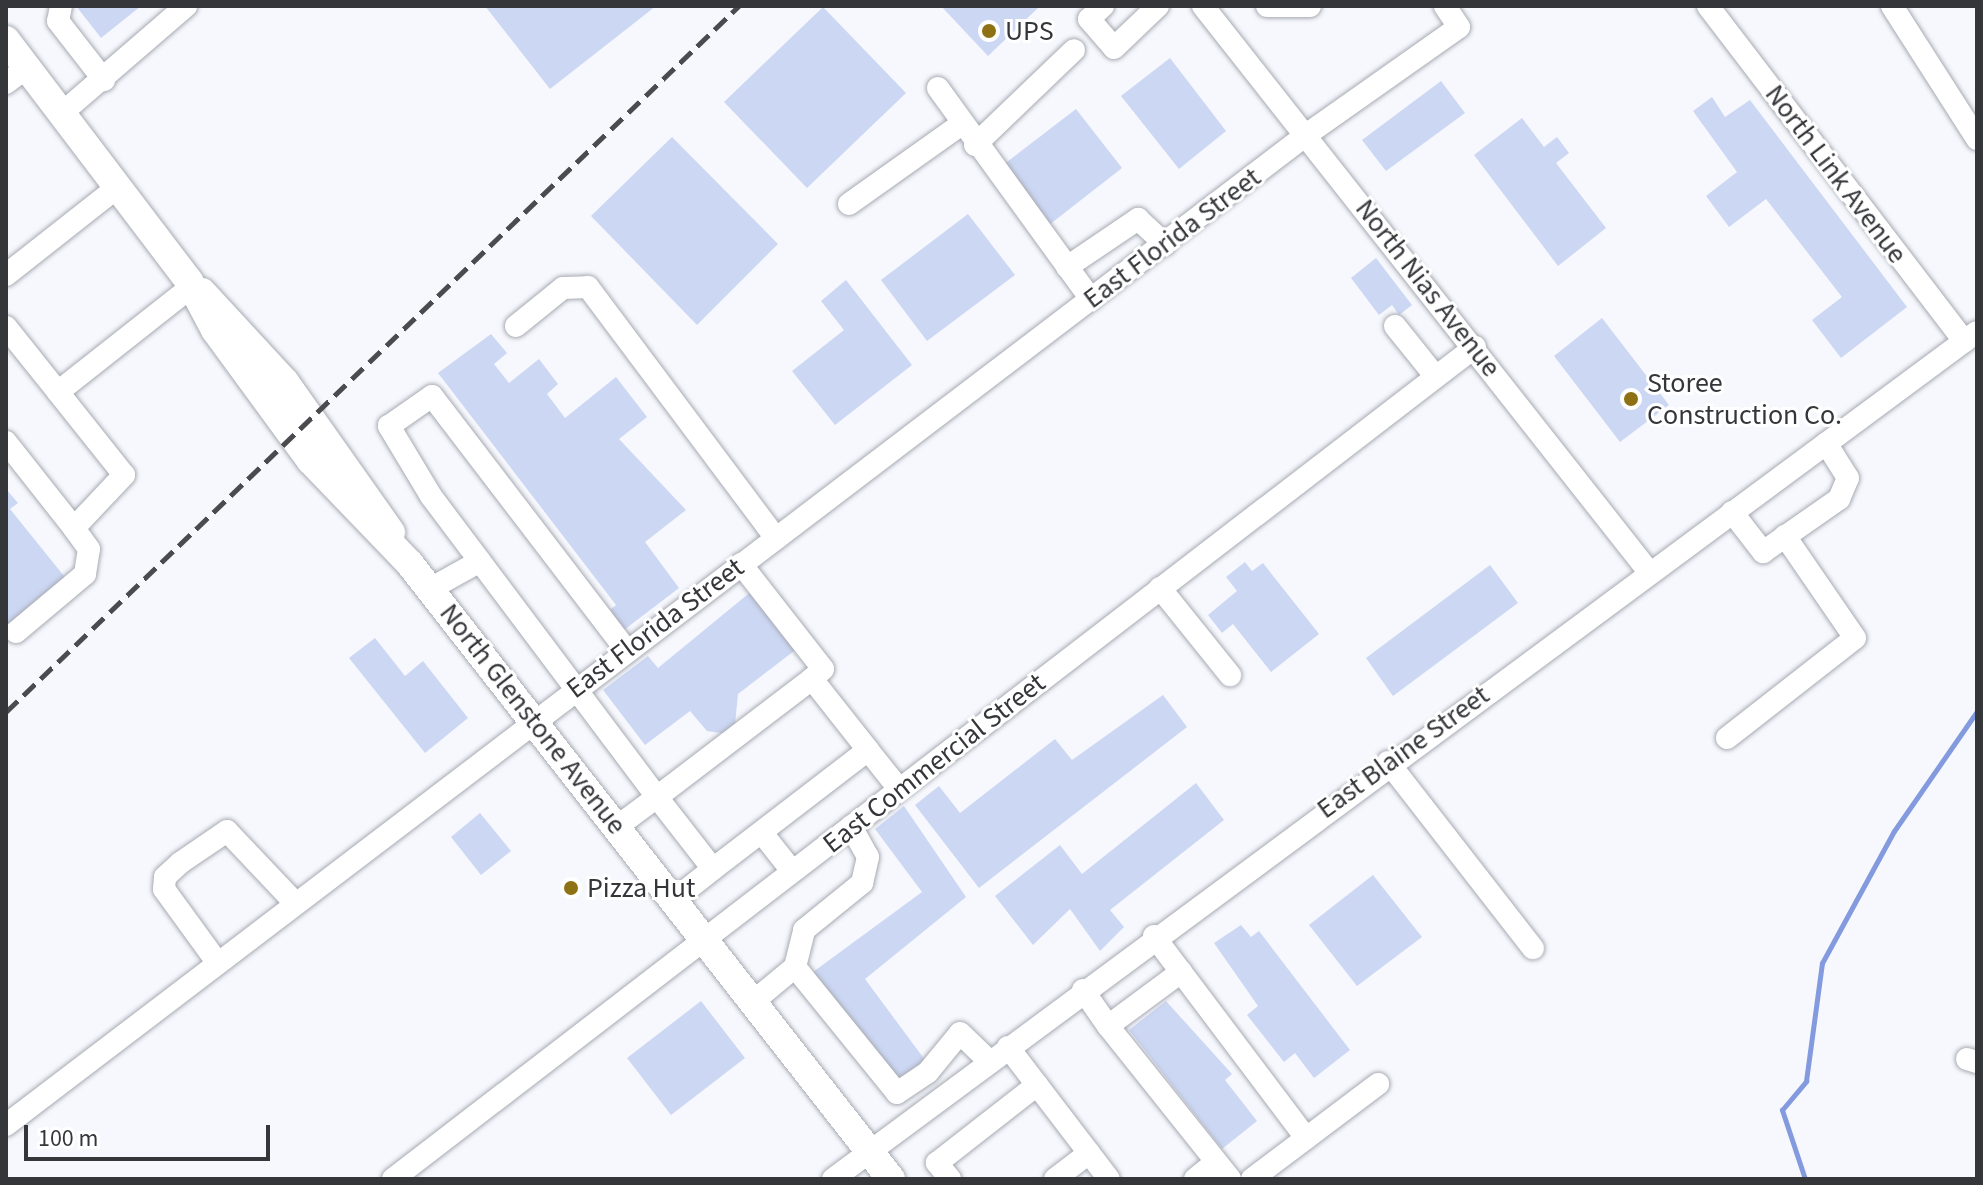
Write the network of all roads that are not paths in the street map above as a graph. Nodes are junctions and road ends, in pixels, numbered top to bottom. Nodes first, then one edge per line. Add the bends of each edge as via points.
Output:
1 (61, 6) edge
2 (186, 6) edge
3 (1103, 6) edge
4 (1158, 6) edge
5 (1203, 6) edge
6 (1267, 6) edge
7 (1310, 6) edge
8 (1445, 6) edge
9 (1708, 6) edge
10 (1892, 6) edge
11 (6, 40) edge
12 (1074, 50) dead end
13 (16, 75) edge
14 (104, 80) junction
15 (938, 88) dead end
16 (62, 113) junction
17 (960, 125) junction
18 (1306, 135) junction
19 (1977, 139) edge
20 (975, 145) junction
21 (119, 186) junction
22 (849, 204) dead end
23 (1165, 244) junction
24 (1067, 267) junction
25 (6, 275) edge
26 (190, 284) junction
27 (1091, 299) junction
28 (516, 326) dead end
29 (1395, 326) dead end
30 (1970, 337) edge
31 (9, 338) edge
32 (1475, 347) junction
33 (1436, 377) junction
34 (58, 392) junction
35 (6, 442) edge
36 (1826, 443) junction
37 (1732, 512) junction
38 (74, 528) junction
39 (1785, 536) junction
40 (776, 538) junction
41 (474, 554) junction
42 (741, 564) junction
43 (1649, 572) junction
44 (440, 581) junction
45 (1160, 588) junction
46 (16, 632) dead end
47 (626, 650) junction
48 (1230, 675) dead end
49 (812, 679) junction
50 (577, 686) junction
51 (533, 719) junction
52 (1727, 738) dead end
53 (868, 750) junction
54 (1388, 762) junction
55 (899, 789) junction
56 (657, 797) junction
57 (618, 826) junction
58 (851, 826) junction
59 (762, 833) junction
60 (713, 869) junction
61 (792, 871) junction
62 (675, 899) junction
63 (295, 903) junction
64 (1154, 936) junction
65 (706, 938) junction
66 (1533, 948) dead end
67 (217, 962) junction
68 (795, 967) junction
69 (1181, 972) junction
70 (1083, 990) junction
71 (754, 1001) junction
72 (1108, 1026) junction
73 (1008, 1047) junction
74 (989, 1061) junction
75 (1378, 1084) dead end
76 (1037, 1085) junction
77 (6, 1125) edge
78 (1306, 1138) junction
79 (869, 1151) junction
80 (1089, 1153) junction
81 (1223, 1171) edge
82 (393, 1179) edge
83 (833, 1179) edge
84 (891, 1179) edge
85 (950, 1179) edge
86 (1055, 1179) edge
87 (1109, 1179) edge
88 (1195, 1179) edge
89 (1252, 1179) edge

1 - 14 street via 58,21
2 - 14 street
3 - 4 street via 1089,19 1114,48
5 - 18 street, North Nias Avenue
6 - 7 street
8 - 18 street, East Florida Street via 1459,27
9 - 30 street, North Link Avenue
10 - 19 street
11 - 13 main road, North Glenstone Avenue
12 - 20 street
13 - 16 main road, North Glenstone Avenue
14 - 16 street
15 - 17 street
16 - 21 main road, North Glenstone Avenue
17 - 20 street
17 - 22 street
18 - 23 street, East Florida Street
18 - 32 street, North Nias Avenue
20 - 24 street
21 - 25 street
21 - 26 main road, North Glenstone Avenue
23 - 24 street via 1138,219
23 - 27 street, East Florida Street
24 - 27 street
26 - 34 street
26 - 44 main road, North Glenstone Avenue via 285,382 368,493 410,564
27 - 40 street, East Florida Street
28 - 40 street via 563,288 588,287
29 - 33 street
30 - 36 street, East Blaine Street
31 - 34 street
32 - 33 street, East Commercial Street
32 - 43 street, North Nias Avenue
33 - 45 street, East Commercial Street
34 - 38 street via 124,475
35 - 38 street
36 - 37 street, East Blaine Street
36 - 39 street via 1848,478 1847,490
37 - 39 street via 1763,552
37 - 43 street, East Blaine Street
38 - 46 street via 89,549 85,574
39 - 52 street via 1855,638
40 - 42 street, East Florida Street
41 - 44 street via 450,560
41 - 47 street via 389,426 432,396
41 - 50 street
42 - 47 street, East Florida Street
42 - 49 street via 823,669
43 - 54 street, East Blaine Street
44 - 51 main road, North Glenstone Avenue
45 - 48 street
45 - 55 street, East Commercial Street
47 - 50 street, East Florida Street
49 - 53 street
49 - 56 street
50 - 51 street, East Florida Street
50 - 56 street
51 - 57 main road, North Glenstone Avenue
51 - 63 street, East Florida Street
53 - 55 street
53 - 59 street
54 - 64 street, East Blaine Street
54 - 66 street
55 - 58 street, East Commercial Street
56 - 57 street
56 - 60 street
57 - 62 main road, North Glenstone Avenue
58 - 61 street, East Commercial Street
58 - 68 street via 868,866 855,891 804,930
59 - 60 street
59 - 61 street
60 - 62 street
61 - 65 street, East Commercial Street
62 - 65 main road, North Glenstone Avenue
63 - 67 street, East Florida Street
63 - 67 street via 227,831 180,863 165,877 164,889
64 - 69 street
64 - 70 street, East Blaine Street
65 - 71 main road, North Glenstone Avenue
65 - 82 street, East Commercial Street
67 - 77 street, East Florida Street
68 - 71 street
68 - 74 street via 897,1093 928,1072 960,1033
69 - 72 street
69 - 78 street
70 - 72 street
70 - 73 street, East Blaine Street
71 - 79 main road, North Glenstone Avenue
72 - 81 street
73 - 74 street, East Blaine Street
73 - 76 street
74 - 79 street, East Blaine Street
75 - 78 street
76 - 80 street
76 - 85 street via 937,1163
78 - 89 street
79 - 83 street, East Blaine Street
79 - 84 main road, North Glenstone Avenue
80 - 86 street
80 - 87 street
81 - 88 street

